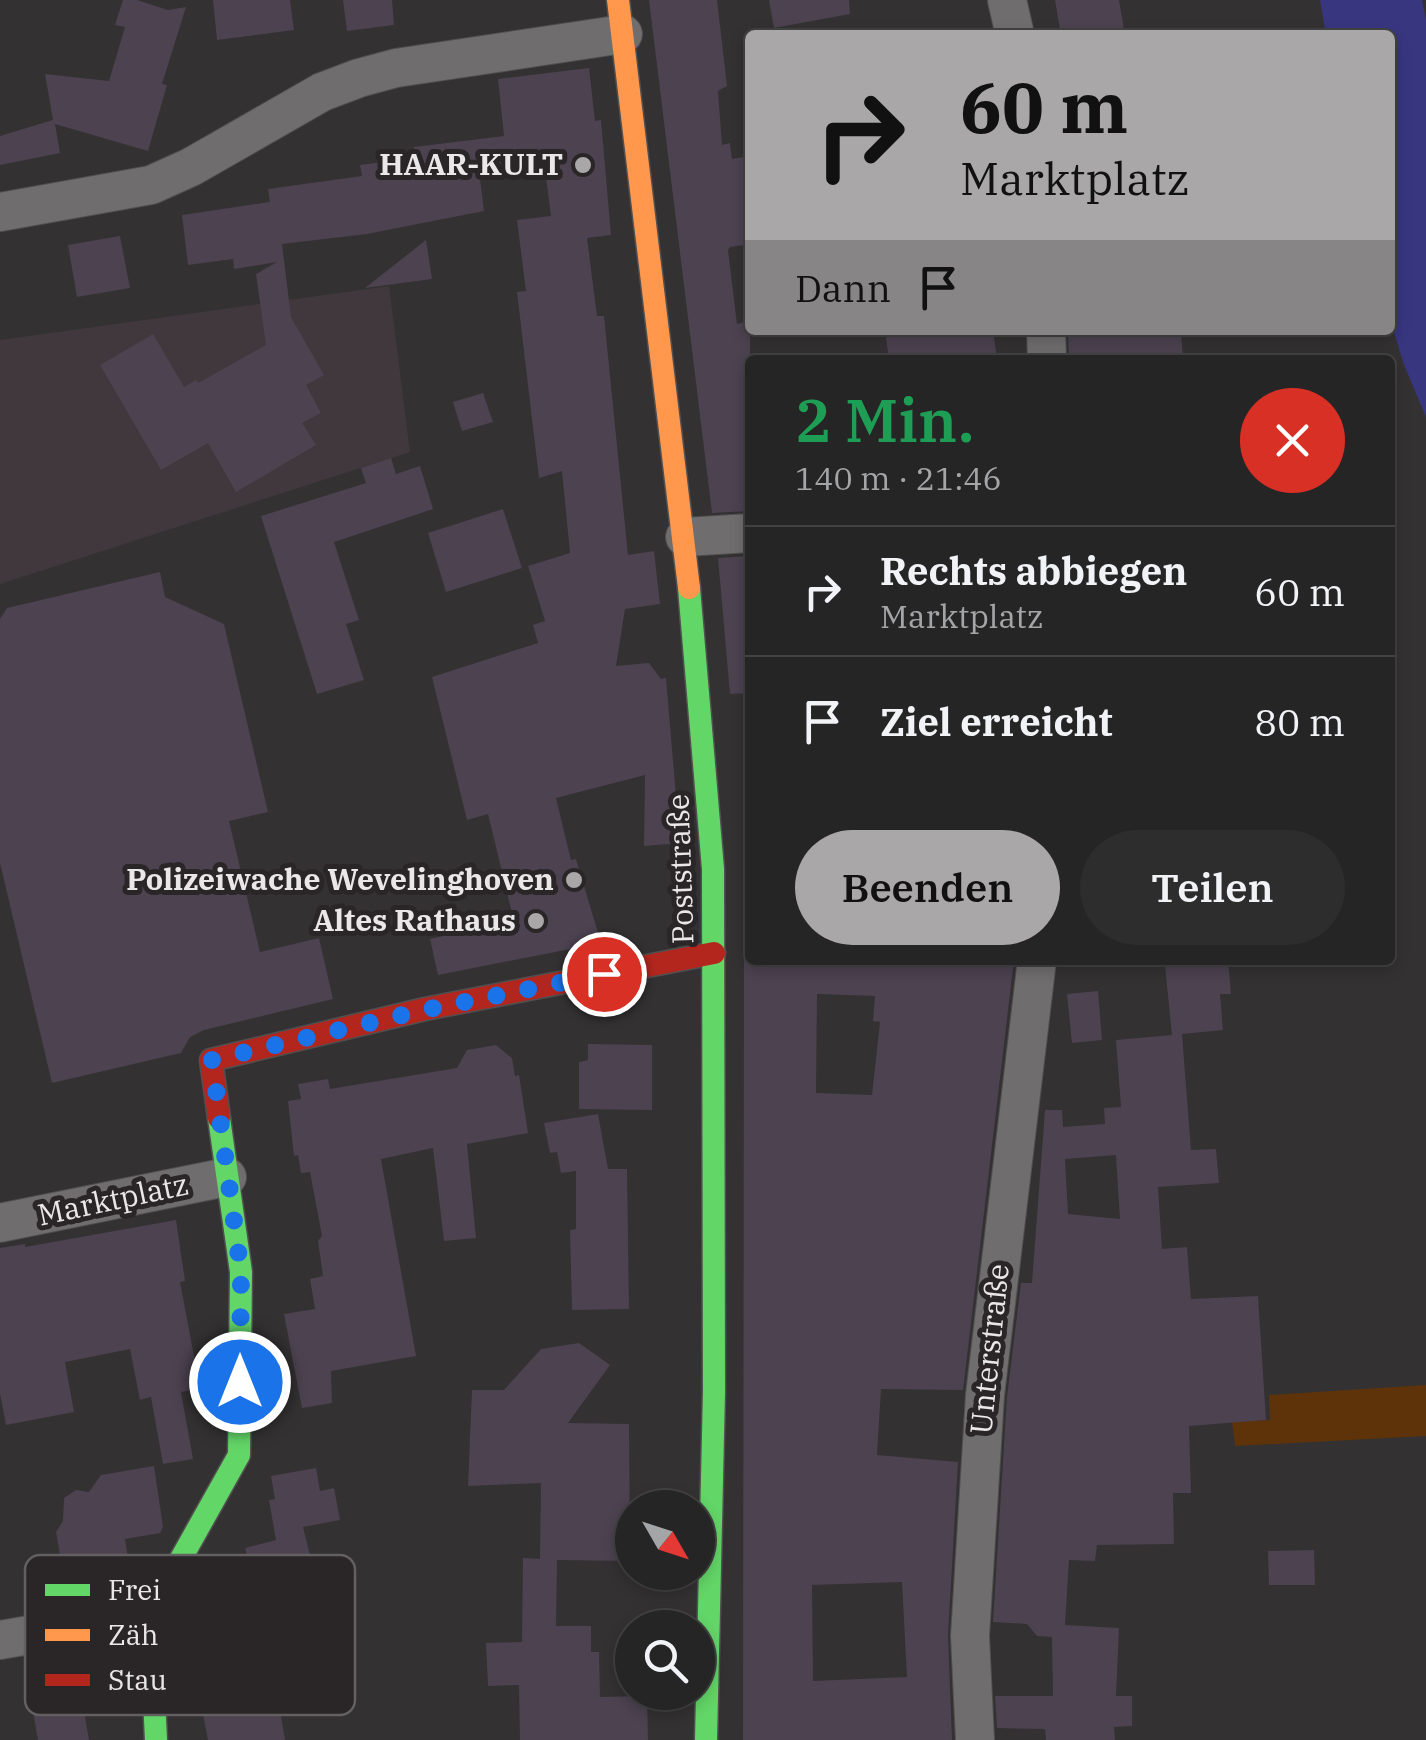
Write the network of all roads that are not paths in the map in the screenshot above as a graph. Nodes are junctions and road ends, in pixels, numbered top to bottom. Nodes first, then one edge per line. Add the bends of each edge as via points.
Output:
1 (1006, 0) edge
2 (620, 17) edge
3 (1014, 30) edge
4 (0, 212) edge
5 (745, 533) edge
6 (684, 537) junction
7 (714, 952) junction
8 (1035, 965) edge
9 (227, 1177) junction
10 (0, 1223) edge
11 (184, 1555) edge
12 (25, 1636) edge
13 (0, 1640) edge
14 (155, 1715) edge
15 (156, 1740) edge
16 (706, 1740) edge
17 (975, 1740) edge

1 - 3 street
2 - 4 street via 359,78 305,100 151,185
2 - 6 street, Poststraße
5 - 6 street
6 - 7 street, Poststraße via 706,769
7 - 9 street, Marktplatz via 212,1060
7 - 16 street, Poststraße
8 - 17 street, Unterstraße via 984,1394 970,1636
9 - 10 street, Marktplatz
9 - 11 street, Marktplatz via 241,1272 240,1456
12 - 13 street
14 - 15 street

